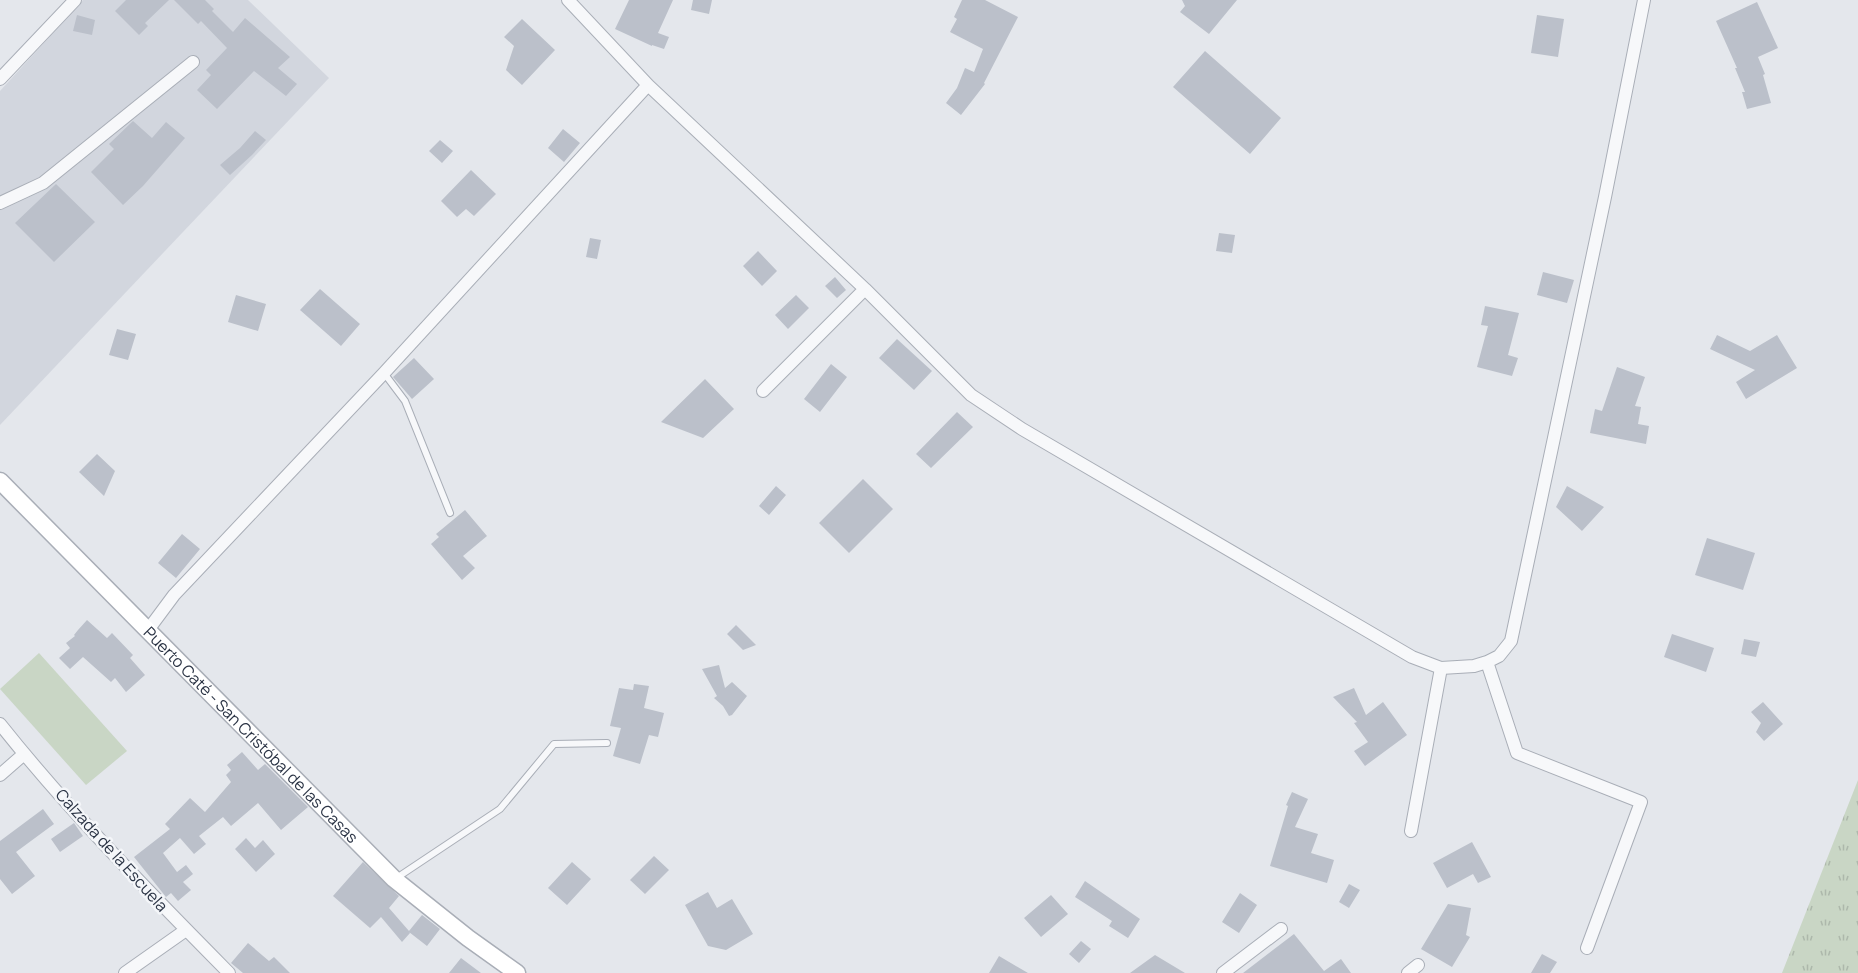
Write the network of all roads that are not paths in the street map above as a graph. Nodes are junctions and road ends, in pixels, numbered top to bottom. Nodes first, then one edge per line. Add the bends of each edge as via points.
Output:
1 (75, 0) edge
2 (567, 0) edge
3 (1644, 0) edge
4 (193, 62) dead end
5 (0, 79) edge
6 (648, 85) junction
7 (0, 203) edge
8 (865, 290) junction
9 (384, 372) junction
10 (763, 391) dead end
11 (0, 481) edge
12 (450, 513) dead end
13 (148, 630) junction
14 (1488, 662) junction
15 (1442, 668) junction
16 (0, 724) edge
17 (607, 743) dead end
18 (24, 754) junction
19 (0, 775) edge
20 (1411, 831) dead end
21 (394, 879) junction
22 (1281, 929) dead end
23 (186, 930) junction
24 (1587, 948) dead end
25 (125, 973) edge
26 (229, 973) edge
27 (517, 973) edge
28 (1223, 973) edge

1 - 5 street
2 - 6 street
3 - 14 street via 1511,641
4 - 7 street via 43,183
6 - 8 street
6 - 9 street
8 - 10 street
8 - 15 street via 971,395 1022,429 1412,657
9 - 12 lane via 405,401
9 - 13 street via 174,595
11 - 13 main road, Puerto Caté - San Cristóbal de las Casas
13 - 21 main road, Puerto Caté - San Cristóbal de las Casas
14 - 15 street
14 - 24 street via 1517,753 1641,802
15 - 20 street
16 - 18 street, Calzada de la Escuela
17 - 21 lane via 554,744 500,809
18 - 19 street
18 - 23 street, Calzada de la Escuela
21 - 27 main road, Puerto Caté - San Cristóbal de las Casas
22 - 28 street
23 - 25 street
23 - 26 street, Calzada de la Escuela

